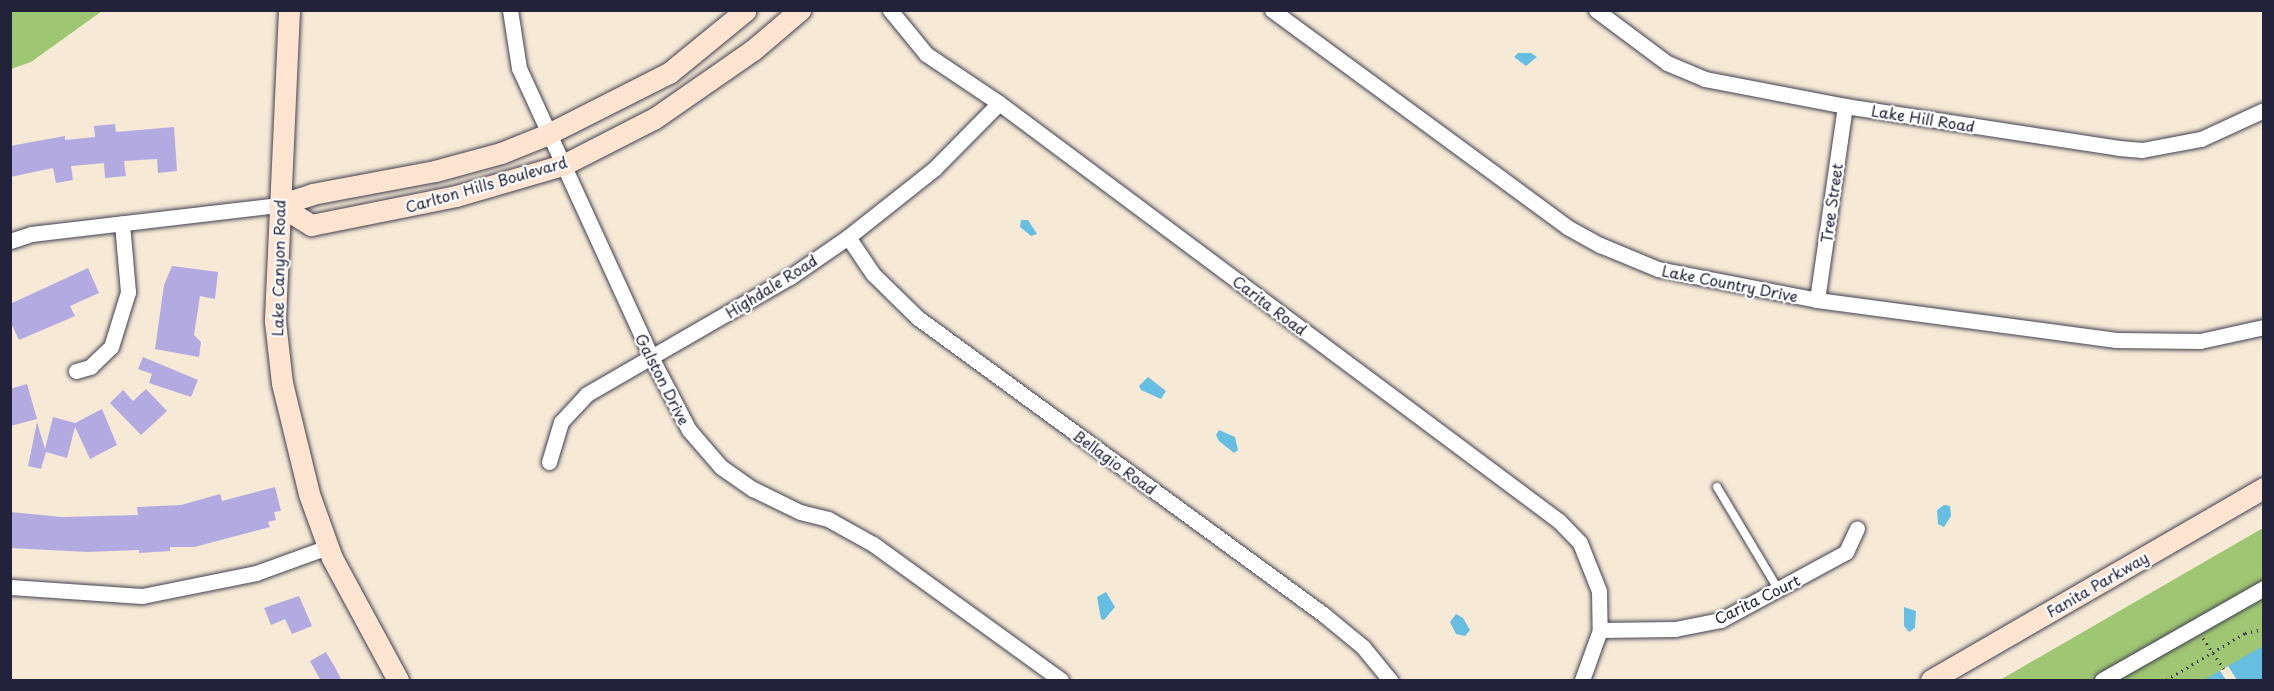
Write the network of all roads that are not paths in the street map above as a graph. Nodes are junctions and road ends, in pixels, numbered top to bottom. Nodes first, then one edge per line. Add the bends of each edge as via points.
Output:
1 (289, 10) edge
2 (510, 10) edge
3 (746, 10) edge
4 (800, 10) edge
5 (890, 10) edge
6 (1272, 10) edge
7 (1596, 10) edge
8 (999, 103) junction
9 (1845, 106) junction
10 (2264, 110) edge
11 (548, 134) junction
12 (564, 165) junction
13 (279, 205) junction
14 (122, 223) junction
15 (848, 237) junction
16 (10, 241) edge
17 (1817, 300) junction
18 (2264, 327) edge
19 (652, 359) junction
20 (76, 371) dead end
21 (549, 462) dead end
22 (1717, 486) dead end
23 (2264, 488) edge
24 (1857, 528) dead end
25 (328, 547) junction
26 (10, 587) edge
27 (2264, 588) edge
28 (1779, 591) junction
29 (1600, 630) junction
30 (398, 681) edge
31 (1060, 681) edge
32 (1390, 681) edge
33 (1582, 681) edge
34 (1931, 681) edge
35 (2102, 681) edge

1 - 13 street, Lake Canyon Road
2 - 11 street, Galston Drive via 519,68
3 - 11 street, Carlton Hills Boulevard via 669,73
4 - 12 street, Carlton Hills Boulevard via 753,50 655,118
5 - 8 street, Carita Road via 926,54
6 - 17 street, Lake Country Drive via 1568,227 1600,245 1680,276
7 - 9 street, Lake Hill Road via 1667,63 1705,79
8 - 15 street, Highdale Road via 935,168
8 - 29 street, Carita Road via 1560,520 1580,543 1595,575 1601,604
9 - 10 street, Lake Hill Road via 2142,150 2222,133
9 - 17 street, Tree Street
11 - 12 street, Galston Drive
11 - 13 street, Carlton Hills Boulevard via 501,153 435,171 312,194
12 - 13 street, Carlton Hills Boulevard via 456,196 311,225
12 - 19 street, Galston Drive
13 - 14 street, Carlton Hills Boulevard
13 - 25 street, Lake Canyon Road via 275,321 282,383 306,484
14 - 16 street, Carlton Hills Boulevard via 31,234
14 - 20 street via 128,292 111,347 90,367
15 - 19 street, Highdale Road via 790,277
15 - 32 street, Bellagio Road via 873,274 918,318 1323,614 1363,647
17 - 18 street, Lake Country Drive via 2151,342 2200,341
19 - 21 street, Highdale Road via 587,394 561,422
19 - 31 street, Galston Drive via 689,430 721,467 753,489 800,512 828,519 873,544
22 - 28 lane
23 - 34 street, Fanita Parkway
24 - 28 street, Carita Court via 1846,552
25 - 26 street via 256,573 142,596
25 - 30 street, Lake Canyon Road via 352,602
27 - 35 street
28 - 29 street, Carita Court via 1721,620 1676,629
29 - 33 street, Carita Road

